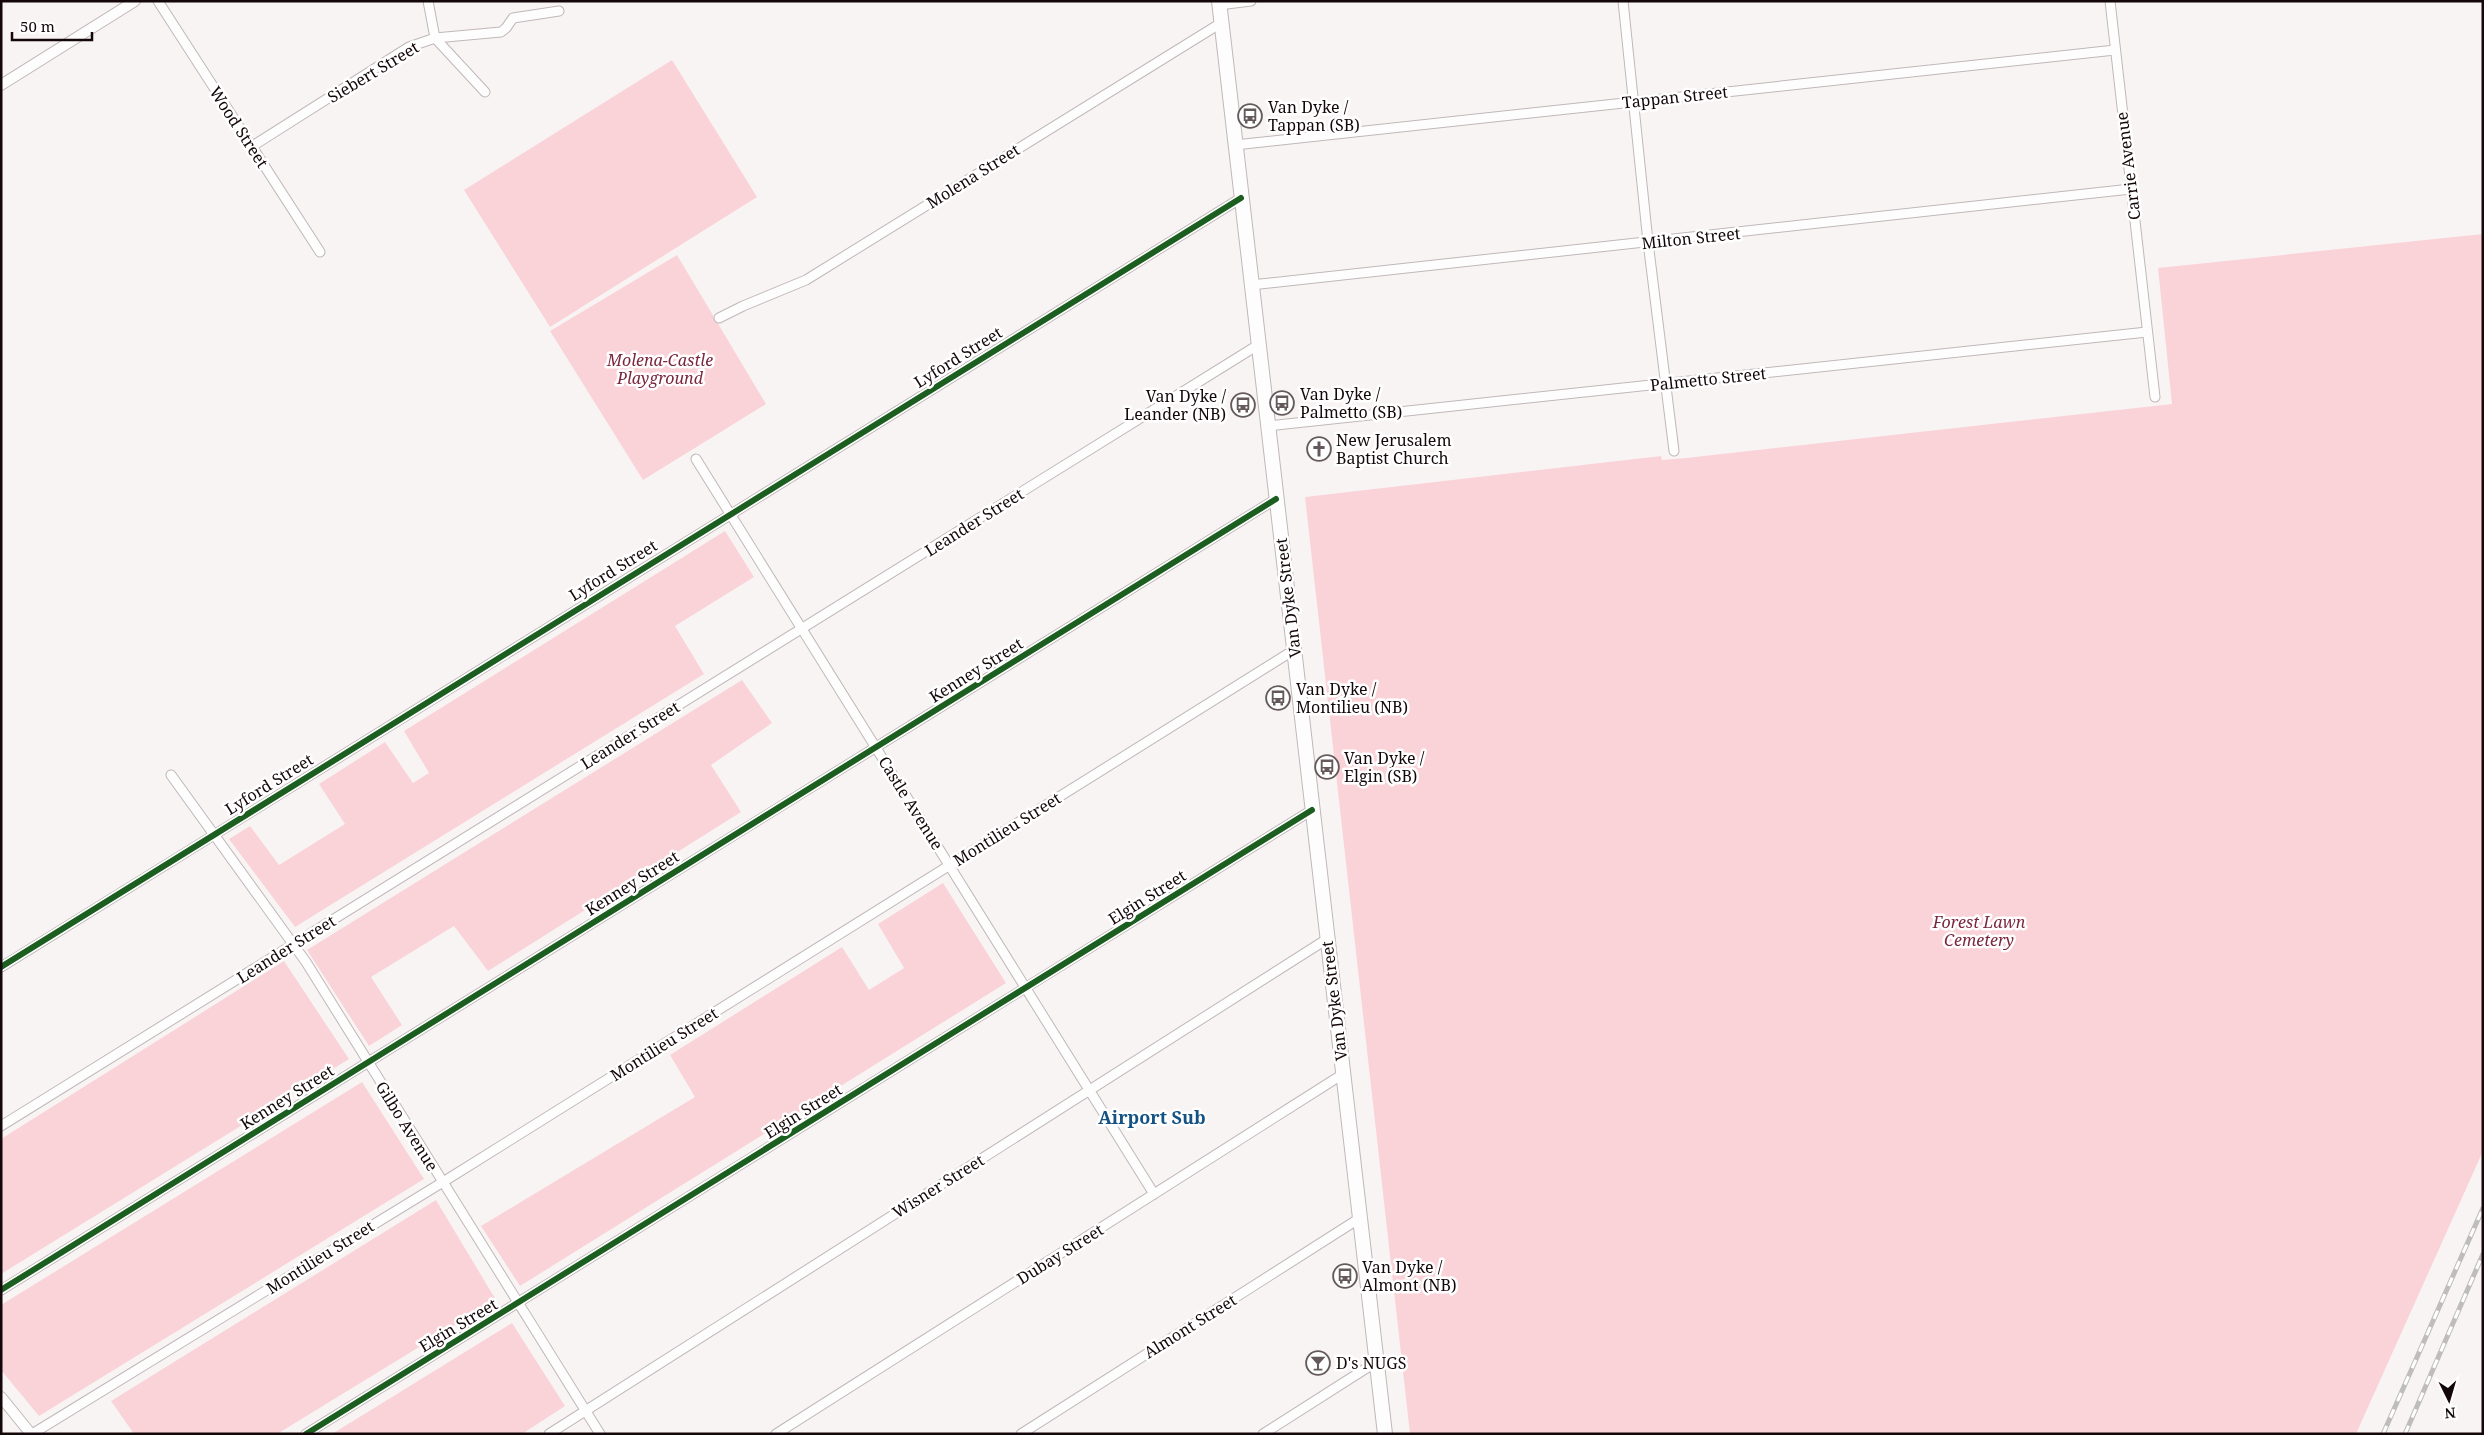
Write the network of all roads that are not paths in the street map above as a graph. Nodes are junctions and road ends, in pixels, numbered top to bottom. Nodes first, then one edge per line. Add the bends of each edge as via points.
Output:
1 (135, 1) edge
2 (158, 1) edge
3 (428, 1) edge
4 (1251, 1) edge
5 (1623, 1) edge
6 (2110, 1) edge
7 (1219, 3) edge
8 (559, 11) dead end
9 (1221, 23) junction
10 (435, 38) junction
11 (2115, 50) junction
12 (1, 85) edge
13 (485, 92) dead end
14 (1634, 102) junction
15 (1235, 145) junction
16 (252, 147) junction
17 (2131, 189) junction
18 (1241, 198) junction
19 (1648, 242) junction
20 (320, 252) dead end
21 (1251, 285) junction
22 (719, 318) dead end
23 (2147, 332) junction
24 (1258, 345) junction
25 (1666, 384) junction
26 (2155, 397) dead end
27 (1268, 426) junction
28 (1674, 451) dead end
29 (696, 459) dead end
30 (1276, 499) junction
31 (731, 513) junction
32 (802, 628) junction
33 (1294, 650) junction
34 (876, 748) junction
35 (171, 774) dead end
36 (1312, 810) junction
37 (214, 834) junction
38 (950, 865) junction
39 (1327, 939) junction
40 (293, 944) junction
41 (1, 967) edge
42 (1026, 989) junction
43 (368, 1063) junction
44 (1343, 1074) junction
45 (1089, 1090) junction
46 (1, 1126) edge
47 (443, 1182) junction
48 (1154, 1194) junction
49 (1360, 1218) junction
50 (1, 1290) edge
51 (519, 1304) junction
52 (1376, 1362) junction
53 (1, 1397) edge
54 (586, 1410) junction
55 (32, 1434) edge
56 (306, 1434) edge
57 (549, 1434) edge
58 (600, 1434) edge
59 (776, 1434) edge
60 (1021, 1434) edge
61 (1263, 1434) edge
62 (1385, 1434) edge

1 - 12 street
2 - 16 street, Wood Street
3 - 10 street
4 - 7 street
5 - 14 street
6 - 11 street, Carrie Avenue
7 - 9 main road, Van Dyke Street
8 - 10 street, Siebert Street via 512,18 501,32
9 - 15 main road, Van Dyke Street
9 - 22 street, Molena Street via 806,280
10 - 13 street
10 - 16 street, Siebert Street via 409,47
11 - 14 street, Tappan Street
11 - 17 street, Carrie Avenue
14 - 15 street, Tappan Street
14 - 19 street
15 - 18 main road, Van Dyke Street
16 - 20 street, Wood Street
17 - 19 street, Milton Street
17 - 23 street, Carrie Avenue
18 - 21 main road, Van Dyke Street
18 - 31 street, Lyford Street
19 - 21 street, Milton Street
19 - 25 street
21 - 24 main road, Van Dyke Street
23 - 25 street, Palmetto Street
23 - 26 street, Carrie Avenue
24 - 27 main road, Van Dyke Street
24 - 32 street, Leander Street
25 - 27 street, Palmetto Street
25 - 28 street
27 - 30 main road, Van Dyke Street
29 - 31 street, Castle Avenue
30 - 33 main road, Van Dyke Street
30 - 34 street, Kenney Street
31 - 32 street, Castle Avenue
31 - 37 street, Lyford Street
32 - 34 street, Castle Avenue
32 - 40 street, Leander Street
33 - 36 main road, Van Dyke Street
33 - 38 street, Montilieu Street
34 - 38 street, Castle Avenue
34 - 43 street, Kenney Street
35 - 37 street, Gilbo Avenue
36 - 39 main road, Van Dyke Street
36 - 42 street, Elgin Street
37 - 40 street, Gilbo Avenue
37 - 41 street, Lyford Street
38 - 42 street, Castle Avenue
38 - 47 street, Montilieu Street
39 - 44 main road, Van Dyke Street
39 - 45 street, Wisner Street
40 - 43 street, Gilbo Avenue
40 - 46 street, Leander Street
42 - 45 street, Castle Avenue
42 - 51 street, Elgin Street
43 - 47 street, Gilbo Avenue
43 - 50 street, Kenney Street
44 - 48 street, Dubay Street
44 - 49 main road, Van Dyke Street
45 - 48 street, Castle Avenue
45 - 54 street, Wisner Street
47 - 51 street, Gilbo Avenue
47 - 55 street, Montilieu Street
48 - 59 street, Dubay Street
49 - 52 main road, Van Dyke Street
49 - 60 street, Almont Street
51 - 54 street, Gilbo Avenue
51 - 56 street, Elgin Street
52 - 61 street
52 - 62 main road, Van Dyke Street
53 - 55 street
54 - 57 street, Wisner Street
54 - 58 street, Gilbo Avenue

